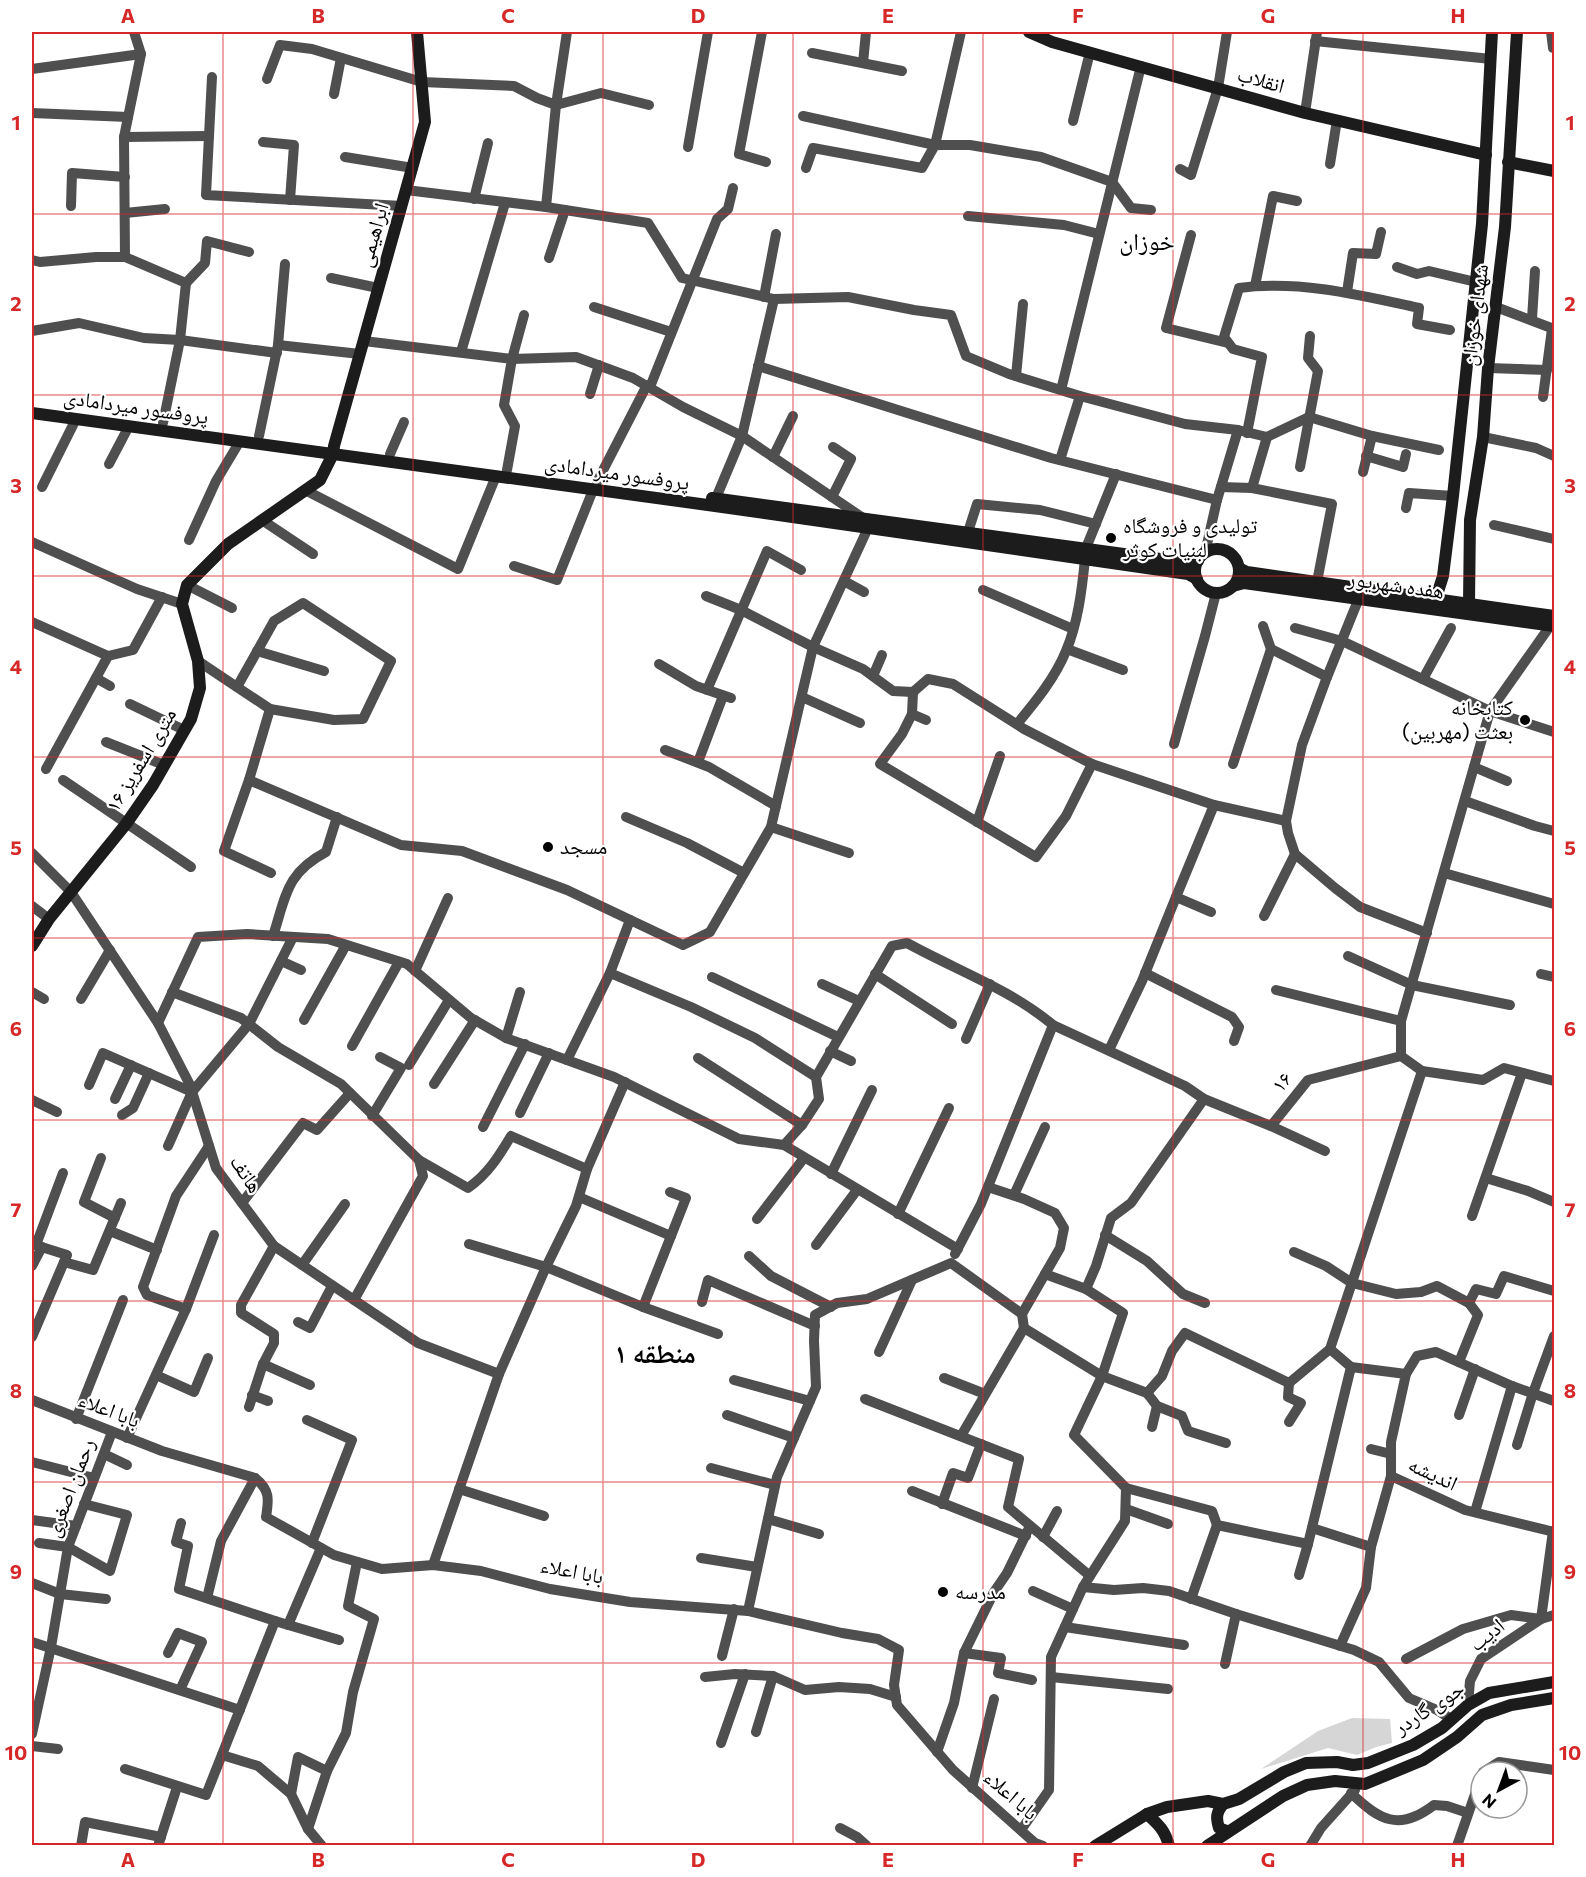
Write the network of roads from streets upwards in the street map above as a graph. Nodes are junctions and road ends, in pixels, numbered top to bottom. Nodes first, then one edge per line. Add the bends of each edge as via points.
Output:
1 (134, 32) edge
2 (417, 32) edge
3 (567, 32) edge
4 (708, 32) edge
5 (762, 32) edge
6 (866, 32) edge
7 (961, 32) edge
8 (1029, 32) edge
9 (1227, 32) edge
10 (1492, 32) edge
11 (1517, 32) edge
12 (1551, 32) edge
13 (1316, 36) edge
14 (1554, 48) edge
15 (1090, 52) junction
16 (812, 53) dead end
17 (141, 54) junction
18 (341, 58) junction
19 (1491, 59) junction
20 (863, 63) junction
21 (1141, 66) junction
22 (32, 69) edge
23 (902, 71) dead end
24 (212, 77) dead end
25 (267, 79) dead end
26 (422, 82) junction
27 (1218, 88) junction
28 (334, 94) dead end
29 (556, 105) junction
30 (649, 105) dead end
31 (32, 113) edge
32 (1305, 113) junction
33 (803, 116) dead end
34 (128, 117) junction
35 (1073, 120) dead end
36 (1337, 120) junction
37 (209, 136) junction
38 (124, 137) junction
39 (263, 142) dead end
40 (488, 143) dead end
41 (934, 146) junction
42 (688, 147) dead end
43 (1486, 155) junction
44 (345, 157) dead end
45 (766, 162) dead end
46 (1508, 162) junction
47 (1330, 164) dead end
48 (413, 168) junction
49 (806, 168) dead end
50 (1180, 169) dead end
51 (1554, 171) edge
52 (125, 177) junction
53 (1112, 182) junction
54 (733, 188) dead end
55 (406, 190) junction
56 (474, 199) junction
57 (290, 200) junction
58 (1297, 201) dead end
59 (505, 202) junction
60 (71, 206) dead end
61 (402, 206) junction
62 (546, 207) junction
63 (165, 209) dead end
64 (565, 210) junction
65 (1151, 210) dead end
66 (125, 213) junction
67 (968, 216) dead end
68 (1381, 232) dead end
69 (776, 234) dead end
70 (1099, 234) junction
71 (1191, 235) dead end
72 (249, 252) dead end
73 (125, 257) junction
74 (549, 258) dead end
75 (32, 260) edge
76 (285, 264) dead end
77 (1397, 267) dead end
78 (1535, 271) dead end
79 (331, 278) dead end
80 (691, 280) junction
81 (1476, 282) junction
82 (186, 283) junction
83 (1255, 286) junction
84 (378, 288) junction
85 (1347, 292) junction
86 (769, 298) junction
87 (1023, 304) dead end
88 (594, 307) dead end
89 (1496, 307) junction
90 (524, 315) dead end
91 (1532, 319) junction
92 (1553, 329) edge
93 (32, 330) edge
94 (1450, 330) dead end
95 (672, 332) junction
96 (1310, 336) dead end
97 (180, 340) junction
98 (364, 341) junction
99 (1228, 343) junction
100 (277, 349) junction
101 (461, 352) junction
102 (360, 354) junction
103 (512, 358) junction
104 (599, 365) junction
105 (758, 366) junction
106 (1488, 368) junction
107 (1547, 370) junction
108 (1016, 376) junction
109 (648, 386) junction
110 (1061, 390) junction
111 (590, 394) dead end
112 (1080, 396) junction
113 (1543, 397) dead end
114 (32, 405) edge
115 (32, 413) edge
116 (793, 416) dead end
117 (1309, 417) junction
118 (76, 419) junction
119 (404, 422) dead end
120 (163, 423) junction
121 (129, 426) junction
122 (1242, 432) junction
123 (259, 436) junction
124 (742, 436) junction
125 (1267, 436) junction
126 (1372, 436) junction
127 (1483, 437) junction
128 (240, 441) junction
129 (833, 447) dead end
130 (333, 450) junction
131 (1439, 450) dead end
132 (390, 454) junction
133 (1406, 454) dead end
134 (1366, 456) junction
135 (1554, 456) edge
136 (772, 457) junction
137 (1060, 460) junction
138 (109, 464) dead end
139 (1300, 467) dead end
140 (1363, 472) dead end
141 (501, 473) junction
142 (1116, 474) junction
143 (595, 486) junction
144 (42, 487) dead end
145 (1221, 487) junction
146 (1251, 488) junction
147 (305, 490) junction
148 (1453, 496) junction
149 (832, 497) junction
150 (1217, 500) junction
151 (715, 502) junction
152 (1406, 508) dead end
153 (262, 520) junction
154 (866, 523) junction
155 (1096, 524) junction
156 (1494, 525) dead end
157 (968, 532) junction
158 (1554, 539) edge
159 (189, 540) dead end
160 (32, 542) edge
161 (313, 554) dead end
162 (1086, 554) junction
163 (1446, 555) junction
164 (1202, 557) junction
165 (1468, 559) junction
166 (514, 566) dead end
167 (1239, 568) junction
168 (801, 570) dead end
169 (1197, 579) junction
170 (844, 581) junction
171 (1317, 582) junction
172 (187, 585) junction
173 (1233, 586) junction
174 (983, 590) dead end
175 (864, 592) dead end
176 (1216, 593) junction
177 (706, 596) dead end
178 (162, 597) junction
179 (1359, 598) junction
180 (1436, 598) junction
181 (1469, 603) junction
182 (182, 604) junction
183 (232, 608) dead end
184 (741, 610) junction
185 (32, 622) edge
186 (1553, 623) edge
187 (1263, 626) dead end
188 (1295, 628) dead end
189 (1451, 628) dead end
190 (1073, 629) junction
191 (1342, 641) junction
192 (813, 647) junction
193 (1067, 649) junction
194 (1271, 649) junction
195 (257, 651) junction
196 (882, 655) dead end
197 (108, 656) junction
198 (198, 661) junction
199 (659, 664) dead end
200 (324, 670) dead end
201 (1123, 670) dead end
202 (873, 676) junction
203 (1327, 677) junction
204 (96, 678) junction
205 (1423, 679) junction
206 (110, 686) dead end
207 (237, 687) junction
208 (707, 690) junction
209 (913, 692) junction
210 (802, 697) junction
211 (130, 704) dead end
212 (270, 709) junction
213 (1490, 711) junction
214 (912, 714) junction
215 (926, 720) dead end
216 (860, 723) dead end
217 (1017, 724) junction
218 (184, 730) junction
219 (1554, 732) edge
220 (106, 742) dead end
221 (1174, 744) dead end
222 (665, 750) dead end
223 (1000, 756) dead end
224 (698, 762) junction
225 (1092, 764) junction
226 (1233, 764) dead end
227 (164, 765) junction
228 (1474, 767) junction
229 (46, 769) dead end
230 (63, 780) dead end
231 (249, 780) junction
232 (1507, 781) dead end
233 (1465, 801) junction
234 (1214, 805) junction
235 (776, 806) junction
236 (626, 816) dead end
237 (337, 818) junction
238 (1286, 821) junction
239 (977, 822) junction
240 (126, 824) junction
241 (771, 827) junction
242 (1554, 831) edge
243 (32, 853) edge
244 (849, 853) dead end
245 (1295, 854) junction
246 (191, 867) dead end
247 (271, 873) dead end
248 (744, 873) junction
249 (1444, 873) junction
250 (71, 892) junction
251 (1176, 897) junction
252 (448, 898) dead end
253 (1554, 904) edge
254 (32, 906) edge
255 (1211, 912) dead end
256 (1264, 916) dead end
257 (49, 919) junction
258 (630, 920) junction
259 (1426, 933) junction
260 (273, 936) junction
261 (293, 937) junction
262 (346, 945) junction
263 (32, 946) edge
264 (110, 950) junction
265 (1348, 956) dead end
266 (281, 961) junction
267 (399, 962) junction
268 (301, 970) dead end
269 (415, 971) junction
270 (1145, 973) junction
271 (610, 974) junction
272 (875, 974) junction
273 (1541, 974) dead end
274 (712, 977) dead end
275 (1554, 977) edge
276 (822, 984) dead end
277 (990, 984) junction
278 (1412, 985) junction
279 (1276, 990) dead end
280 (32, 992) edge
281 (172, 992) junction
282 (520, 992) dead end
283 (44, 999) dead end
284 (81, 999) dead end
285 (449, 1000) junction
286 (859, 1001) junction
287 (1510, 1005) dead end
288 (304, 1020) dead end
289 (474, 1020) junction
290 (1401, 1021) junction
291 (158, 1023) junction
292 (249, 1024) junction
293 (952, 1024) dead end
294 (1053, 1025) junction
295 (838, 1037) junction
296 (506, 1038) junction
297 (966, 1039) dead end
298 (1234, 1041) dead end
299 (525, 1044) junction
300 (352, 1046) dead end
301 (1108, 1050) junction
302 (830, 1051) junction
303 (549, 1053) junction
304 (1401, 1056) junction
305 (380, 1057) dead end
306 (698, 1058) dead end
307 (567, 1060) junction
308 (851, 1061) dead end
309 (131, 1065) junction
310 (409, 1065) dead end
311 (1422, 1071) junction
312 (1522, 1072) junction
313 (149, 1073) junction
314 (816, 1077) junction
315 (1554, 1081) edge
316 (625, 1082) junction
317 (434, 1084) dead end
318 (88, 1085) dead end
319 (872, 1090) dead end
320 (192, 1092) junction
321 (350, 1093) junction
322 (115, 1099) dead end
323 (32, 1100) edge
324 (1204, 1100) junction
325 (949, 1108) dead end
326 (57, 1112) dead end
327 (520, 1113) dead end
328 (122, 1115) dead end
329 (372, 1116) junction
330 (802, 1125) junction
331 (1271, 1126) junction
332 (483, 1127) dead end
333 (1045, 1127) dead end
334 (784, 1145) junction
335 (168, 1146) dead end
336 (209, 1146) junction
337 (1325, 1151) dead end
338 (101, 1158) dead end
339 (804, 1158) junction
340 (419, 1160) junction
341 (587, 1169) junction
342 (63, 1173) dead end
343 (831, 1174) junction
344 (1486, 1178) junction
345 (988, 1187) junction
346 (857, 1190) junction
347 (670, 1192) dead end
348 (1014, 1195) junction
349 (579, 1197) junction
350 (1554, 1202) edge
351 (121, 1203) dead end
352 (242, 1203) junction
353 (345, 1204) dead end
354 (898, 1214) junction
355 (1472, 1216) dead end
356 (115, 1218) junction
357 (757, 1219) dead end
358 (110, 1231) junction
359 (214, 1235) dead end
360 (1106, 1235) junction
361 (671, 1236) junction
362 (469, 1244) dead end
363 (36, 1245) edge
364 (816, 1245) dead end
365 (274, 1246) junction
366 (958, 1249) junction
367 (157, 1250) junction
368 (1294, 1252) dead end
369 (749, 1256) dead end
370 (64, 1262) junction
371 (951, 1263) junction
372 (302, 1265) junction
373 (32, 1266) edge
374 (546, 1267) junction
375 (1045, 1274) junction
376 (912, 1280) junction
377 (1352, 1283) junction
378 (332, 1286) junction
379 (1086, 1289) junction
380 (1554, 1291) edge
381 (123, 1300) dead end
382 (354, 1300) junction
383 (702, 1302) dead end
384 (1205, 1303) dead end
385 (1469, 1303) junction
386 (643, 1307) junction
387 (831, 1307) junction
388 (186, 1309) junction
389 (1022, 1314) junction
390 (298, 1322) dead end
391 (815, 1326) junction
392 (1024, 1328) junction
393 (718, 1334) dead end
394 (1554, 1336) edge
395 (32, 1337) edge
396 (1330, 1349) junction
397 (879, 1352) dead end
398 (208, 1358) dead end
399 (1459, 1362) junction
400 (263, 1364) junction
401 (1351, 1367) junction
402 (1475, 1369) junction
403 (499, 1374) junction
404 (1406, 1374) junction
405 (156, 1375) junction
406 (1102, 1376) junction
407 (944, 1378) dead end
408 (734, 1380) dead end
409 (1289, 1383) junction
410 (310, 1385) dead end
411 (1512, 1386) junction
412 (1147, 1393) junction
413 (1533, 1393) junction
414 (985, 1394) junction
415 (252, 1395) junction
416 (865, 1399) dead end
417 (32, 1400) edge
418 (268, 1401) dead end
419 (810, 1401) junction
420 (1554, 1401) edge
421 (1157, 1406) junction
422 (249, 1407) dead end
423 (727, 1415) dead end
424 (1459, 1415) dead end
425 (76, 1419) junction
426 (307, 1420) dead end
427 (1289, 1422) dead end
428 (1152, 1427) dead end
429 (112, 1432) junction
430 (961, 1436) junction
431 (127, 1438) junction
432 (794, 1438) junction
433 (1226, 1443) dead end
434 (981, 1444) junction
435 (1517, 1445) dead end
436 (1371, 1449) dead end
437 (104, 1454) junction
438 (1391, 1454) junction
439 (32, 1462) edge
440 (128, 1465) dead end
441 (711, 1468) dead end
442 (1391, 1476) junction
443 (94, 1478) junction
444 (255, 1478) junction
445 (775, 1485) junction
446 (1126, 1488) junction
447 (459, 1489) junction
448 (912, 1491) dead end
449 (84, 1504) junction
450 (942, 1504) junction
451 (1126, 1509) junction
452 (1057, 1511) dead end
453 (1475, 1512) junction
454 (544, 1516) dead end
455 (768, 1519) junction
456 (32, 1520) edge
457 (181, 1523) dead end
458 (1168, 1524) dead end
459 (1217, 1525) junction
460 (76, 1526) junction
461 (1312, 1528) junction
462 (1028, 1531) junction
463 (1554, 1531) edge
464 (819, 1534) dead end
465 (1043, 1537) junction
466 (39, 1543) dead end
467 (1308, 1544) junction
468 (317, 1545) junction
469 (68, 1547) junction
470 (1371, 1547) junction
471 (701, 1558) dead end
472 (357, 1562) junction
473 (433, 1565) junction
474 (757, 1567) junction
475 (1299, 1575) dead end
476 (1090, 1576) junction
477 (32, 1583) edge
478 (1083, 1587) junction
479 (1033, 1591) dead end
480 (60, 1594) junction
481 (207, 1598) junction
482 (106, 1599) dead end
483 (1191, 1599) junction
484 (1073, 1609) junction
485 (734, 1610) junction
486 (748, 1611) junction
487 (1236, 1614) junction
488 (1554, 1615) edge
489 (1541, 1619) junction
490 (275, 1622) junction
491 (288, 1625) junction
492 (1065, 1627) junction
493 (339, 1640) dead end
494 (32, 1642) edge
495 (1184, 1645) dead end
496 (1340, 1646) junction
497 (51, 1647) junction
498 (168, 1653) dead end
499 (964, 1653) junction
500 (722, 1656) dead end
501 (1406, 1659) dead end
502 (1225, 1664) dead end
503 (745, 1674) junction
504 (773, 1676) junction
505 (705, 1677) dead end
506 (1051, 1677) junction
507 (1032, 1680) dead end
508 (1554, 1682) edge
509 (37, 1683) edge
510 (1168, 1689) dead end
511 (180, 1690) junction
512 (896, 1697) junction
513 (1554, 1698) edge
514 (994, 1699) dead end
515 (1467, 1705) junction
516 (240, 1710) junction
517 (1451, 1719) junction
518 (756, 1732) dead end
519 (32, 1734) edge
520 (721, 1743) dead end
521 (32, 1746) edge
522 (58, 1749) dead end
523 (937, 1752) junction
524 (222, 1755) junction
525 (1529, 1766) edge
526 (125, 1769) dead end
527 (1554, 1770) edge
528 (327, 1771) junction
529 (1365, 1784) junction
530 (177, 1787) junction
531 (972, 1788) junction
532 (1351, 1793) junction
533 (291, 1794) junction
534 (1223, 1804) junction
535 (1468, 1813) joint
536 (1147, 1814) junction
537 (840, 1828) dead end
538 (308, 1829) junction
539 (1021, 1830) junction
540 (1227, 1832) junction
541 (160, 1841) edge
542 (81, 1845) edge
543 (322, 1845) edge
544 (867, 1845) edge
545 (1043, 1845) edge
546 (1095, 1845) edge
547 (1169, 1845) edge
548 (1207, 1845) edge
549 (1310, 1845) edge
550 (1457, 1845) edge

1 - 17 street
2 - 26 street, ابراهیمی
3 - 29 street
4 - 42 street
5 - 45 street via 739,154
6 - 20 street
7 - 41 street
8 - 15 street, انقلاب
9 - 27 street
10 - 19 street, شهدای خوزان
11 - 46 street, شهدای خوزان
12 - 14 street
13 - 19 street
13 - 32 street
15 - 21 street, انقلاب
15 - 35 street
16 - 20 street
17 - 22 street
17 - 34 street
18 - 25 street via 280,45
18 - 26 street
18 - 28 street
19 - 43 street, شهدای خوزان
20 - 23 street
21 - 27 street, انقلاب
21 - 53 street
24 - 37 street
26 - 29 street via 514,86
26 - 48 street, ابراهیمی via 425,122
27 - 32 street, انقلاب
27 - 50 street via 1191,175
29 - 30 street via 601,93
29 - 62 street
31 - 34 street
32 - 36 street, انقلاب
33 - 41 street
34 - 38 street
36 - 43 street, انقلاب
36 - 47 street
37 - 38 street
37 - 57 street via 206,195
38 - 52 street
39 - 57 street via 294,146
40 - 56 street
41 - 49 street via 922,168 813,148
41 - 53 street via 970,145 1041,157
43 - 81 street, شهدای خوزان
44 - 48 street
46 - 51 street
46 - 89 street, شهدای خوزان
48 - 55 street, ابراهیمی
52 - 60 street via 72,173
52 - 66 street
53 - 65 street via 1131,208
53 - 70 street
54 - 80 street via 728,209 717,219
55 - 56 street
55 - 61 street, ابراهیمی
56 - 59 street
57 - 61 street
58 - 83 street via 1273,196
59 - 62 street
59 - 101 street
61 - 84 street, ابراهیمی
62 - 64 street
63 - 66 street
64 - 74 street
64 - 80 street via 648,223 682,278
66 - 73 street
67 - 70 street via 1064,225
68 - 85 street via 1376,254 1353,253
69 - 86 street
70 - 110 street
71 - 99 street via 1166,328
72 - 82 street via 207,241 205,263
73 - 75 street
73 - 82 street
76 - 100 street
77 - 81 street via 1417,274 1430,271
78 - 91 street
79 - 84 street
80 - 86 street
80 - 95 street
81 - 148 street, شهدای خوزان
82 - 97 street
83 - 85 street
83 - 99 street via 1239,288 1224,338
84 - 98 street, ابراهیمی
85 - 94 street via 1419,308 1417,324
86 - 105 street
86 - 108 street via 848,297 951,315 966,357
87 - 108 street
88 - 95 street
89 - 91 street
89 - 106 street, شهدای خوزان
90 - 103 street
91 - 92 street
92 - 107 street
93 - 97 street via 79,323 144,338
95 - 109 street
96 - 117 street via 1308,358 1318,371
97 - 100 street
97 - 120 street
98 - 101 street
98 - 102 street, ابراهیمی
99 - 122 street via 1233,349 1262,357
100 - 102 street
100 - 123 street
101 - 103 street
102 - 130 street, ابراهیمی
103 - 104 street via 576,357
103 - 141 street via 504,405 515,426
104 - 109 street
104 - 111 street
105 - 124 street
105 - 137 street
106 - 107 street
106 - 127 street, شهدای خوزان
107 - 113 street
108 - 110 street
109 - 124 street
109 - 143 street
110 - 112 street
112 - 122 street via 1185,424
112 - 137 street
114 - 120 street, پروفسور میردامادی
115 - 118 street, پروفسور میردامادی
116 - 136 street
117 - 125 street
117 - 126 street
117 - 139 street
118 - 121 street, پروفسور میردامادی
118 - 144 street
119 - 132 street
120 - 123 street, پروفسور میردامادی
121 - 128 street, پروفسور میردامادی
121 - 138 street
122 - 125 street
122 - 145 street
123 - 130 street, پروفسور میردامادی
124 - 136 street
124 - 151 street
125 - 146 street
126 - 131 street
126 - 134 street
127 - 135 street via 1536,448
127 - 165 street, شهدای خوزان
128 - 130 street, پروفسور میردامادی
128 - 159 street via 216,481
129 - 149 street via 851,459
130 - 132 street, پروفسور میردامادی
130 - 141 street, پروفسور میردامادی
130 - 147 street via 320,480
132 - 141 street, پروفسور میردامادی
133 - 134 street via 1402,467
134 - 140 street
136 - 149 street
137 - 142 street
141 - 143 street, پروفسور میردامادی
141 - 147 street via 458,569
142 - 150 street
142 - 155 street
143 - 151 street, پروفسور میردامادی
143 - 166 street via 557,580
145 - 146 street
145 - 150 street
146 - 171 street via 1332,504
147 - 153 street
148 - 152 street via 1409,494
148 - 163 street, شهدای خوزان
149 - 154 street
150 - 164 street
151 - 154 street, پروفسور میردامادی
153 - 161 street
153 - 172 street via 228,544
154 - 157 street, پروفسور میردامادی
154 - 162 street, پروفسور میردامادی
154 - 170 street
155 - 157 street via 1040,510 977,504
155 - 162 street
156 - 158 street
157 - 162 street, پروفسور میردامادی
160 - 178 street
162 - 164 street, پروفسور میردامادی via 1190,563
162 - 169 street, پروفسور میردامادی
162 - 190 street
163 - 165 street
163 - 180 street, شهدای خوزان
164 - 167 street via 1219,550 1226,552
164 - 169 street via 1195,571
165 - 181 street, شهدای خوزان
167 - 171 street, هفده شهریور
167 - 173 street
168 - 184 street via 767,551
169 - 176 street via 1205,589
170 - 175 street
170 - 192 street
171 - 180 street, هفده شهریور
172 - 182 street
172 - 183 street
173 - 176 street
173 - 179 street, هفده شهریور via 1244,583
174 - 190 street
176 - 221 street
177 - 184 street
178 - 182 street
178 - 197 street via 133,650
179 - 186 street, هفده شهریور
179 - 191 street
180 - 181 street, هفده شهریور
181 - 186 street, هفده شهریور
182 - 198 street, ۱۶ متری اسفریز
184 - 192 street
184 - 208 street
185 - 197 street
186 - 213 street
187 - 194 street
188 - 191 street
189 - 205 street
190 - 193 street
191 - 203 street
191 - 205 street
192 - 202 street
192 - 210 street
193 - 201 street
193 - 217 street via 1046,687
194 - 203 street
194 - 226 street
195 - 200 street
195 - 207 street
195 - 212 street via 274,621 303,603 391,661 363,719 334,720
196 - 202 street
197 - 204 street
198 - 207 street
198 - 218 street, ۱۶ متری اسفریز via 200,688
199 - 208 street
202 - 209 street via 893,691
203 - 238 street via 1302,745
204 - 206 street
204 - 229 street
205 - 213 street
207 - 212 street
208 - 224 street via 727,697
209 - 214 street
209 - 217 street via 928,679 953,684
210 - 216 street
210 - 235 street
211 - 218 street
212 - 231 street
213 - 219 street
213 - 228 street
214 - 215 street
214 - 239 street via 880,764
217 - 225 street
218 - 227 street, ۱۶ متری اسفریز
220 - 227 street
222 - 224 street
223 - 239 street
224 - 235 street
225 - 234 street
225 - 239 street via 1066,816 1036,857
227 - 240 street, ۱۶ متری اسفریز
228 - 232 street
228 - 233 street
230 - 240 street
231 - 237 street
231 - 247 street via 224,851
233 - 242 street
233 - 249 street
234 - 238 street
234 - 251 street
235 - 241 street
236 - 248 street
237 - 258 street via 401,845 462,851 567,890
237 - 260 street via 326,852 308,862 290,884
238 - 245 street
240 - 246 street
240 - 250 street, ۱۶ متری اسفریز
241 - 244 street
241 - 248 street
243 - 250 street, هاتف
245 - 256 street
245 - 259 street via 1360,907
248 - 258 street via 710,932 683,945
249 - 253 street
249 - 259 street
250 - 257 street, ۱۶ متری اسفریز
250 - 264 street, هاتف
251 - 255 street
251 - 270 street
252 - 269 street
254 - 257 street
257 - 263 street, ۱۶ متری اسفریز
258 - 271 street
259 - 278 street
260 - 261 street
260 - 281 street via 198,937
261 - 262 street via 328,939
261 - 266 street
262 - 267 street
262 - 288 street
264 - 284 street
264 - 291 street, هاتف
265 - 278 street
266 - 268 street
266 - 292 street
267 - 269 street
267 - 300 street
269 - 285 street
270 - 298 street via 1232,1017 1239,1027
270 - 301 street
271 - 307 street
271 - 314 street via 755,1038
272 - 277 street via 892,946 907,943
272 - 286 street
272 - 293 street
273 - 275 street
274 - 295 street
276 - 286 street
277 - 294 street via 1034,1009
277 - 297 street
278 - 287 street
278 - 290 street
279 - 290 street
280 - 283 street
281 - 291 street
281 - 292 street
282 - 296 street
285 - 289 street
285 - 310 street
286 - 295 street
289 - 296 street
289 - 317 street
290 - 304 street
291 - 320 street, هاتف
292 - 320 street
292 - 321 street
294 - 301 street
294 - 345 street
295 - 302 street
296 - 299 street
299 - 303 street
299 - 332 street
301 - 324 street via 1185,1086
302 - 308 street
302 - 314 street
303 - 307 street
303 - 327 street
304 - 311 street
304 - 331 street, ۱۶ via 1308,1080
305 - 329 street via 401,1068
306 - 330 street
307 - 316 street
309 - 313 street
309 - 318 street via 103,1053
309 - 322 street
311 - 312 street via 1483,1080 1504,1068
311 - 377 street
312 - 315 street
312 - 344 street
313 - 320 street
313 - 328 street via 133,1108
314 - 330 street via 819,1099
316 - 334 street via 739,1138
316 - 341 street
319 - 343 street
320 - 335 street
320 - 336 street, هاتف
321 - 329 street
321 - 352 street via 317,1130 303,1123
323 - 326 street
324 - 331 street
324 - 360 street via 1131,1203 1111,1218
325 - 354 street
329 - 340 street
330 - 334 street
331 - 337 street
333 - 348 street
334 - 339 street
336 - 352 street, هاتف via 216,1168
336 - 367 street via 176,1196
338 - 356 street via 84,1202
339 - 343 street
339 - 357 street
340 - 341 street via 468,1188 482,1179 511,1136
340 - 382 street via 423,1176
341 - 349 street
342 - 363 street
343 - 346 street
344 - 350 street
344 - 355 street
345 - 348 street
345 - 366 street
346 - 354 street
346 - 364 street
347 - 361 street via 686,1198
348 - 375 street via 1055,1213 1064,1228 1060,1248
349 - 361 street
349 - 374 street
351 - 356 street
352 - 365 street, هاتف
353 - 372 street
354 - 366 street
356 - 358 street
358 - 367 street
358 - 370 street via 93,1270
359 - 388 street
360 - 379 street
360 - 384 street via 1147,1261 1183,1294
361 - 386 street
362 - 374 street
363 - 370 street via 67,1255
363 - 373 street
365 - 372 street, هاتف
365 - 400 street via 241,1305 246,1318 274,1334 274,1343
366 - 371 street
367 - 388 street via 143,1287 147,1295
368 - 377 street
369 - 387 street via 771,1276
370 - 395 street
371 - 376 street
371 - 389 street
372 - 378 street, هاتف
374 - 386 street
374 - 403 street
375 - 379 street
375 - 389 street
376 - 387 street via 867,1299
376 - 397 street
377 - 385 street via 1396,1294 1437,1286
377 - 396 street
378 - 382 street, هاتف
378 - 390 street via 310,1328
379 - 406 street via 1123,1313
380 - 385 street via 1504,1276 1496,1294 1476,1289
381 - 425 street
382 - 403 street, هاتف via 418,1343
383 - 391 street via 708,1280
385 - 399 street via 1478,1315
386 - 393 street
387 - 391 street via 815,1315
388 - 405 street
389 - 392 street
391 - 419 street via 816,1387
392 - 406 street
392 - 414 street
394 - 413 street
396 - 401 street
396 - 409 street
398 - 405 street via 194,1392
399 - 402 street
399 - 404 street via 1436,1352 1417,1356
400 - 410 street
400 - 415 street
401 - 404 street
401 - 461 street
402 - 411 street
402 - 424 street
403 - 447 street
404 - 438 street via 1390,1442
405 - 431 street
406 - 412 street
406 - 446 street via 1074,1435
407 - 414 street
408 - 419 street
409 - 412 street via 1185,1333 1162,1376
409 - 427 street via 1288,1397 1301,1403
411 - 413 street
411 - 453 street
412 - 421 street
413 - 420 street
413 - 435 street
414 - 430 street
415 - 418 street
415 - 422 street
416 - 430 street
417 - 425 street, بابا اعلاء
419 - 432 street
421 - 428 street
421 - 433 street via 1182,1416 1188,1431
423 - 432 street
425 - 429 street, بابا اعلاء
426 - 468 street via 352,1440
429 - 431 street, بابا اعلاء
429 - 437 street, رحمان اصغری
430 - 434 street
431 - 444 street, بابا اعلاء
432 - 445 street
434 - 450 street via 968,1478 953,1473
434 - 462 street via 1019,1459 1008,1507
436 - 438 street
437 - 440 street
437 - 443 street, رحمان اصغری
438 - 442 street
439 - 443 street
441 - 445 street
442 - 453 street, اندیشه
442 - 470 street, اندیشه
443 - 449 street, رحمان اصغری
444 - 468 street, بابا اعلاء via 264,1486 268,1501 266,1517
444 - 481 street via 221,1541
445 - 455 street
446 - 451 street
446 - 459 street via 1212,1511
447 - 454 street
447 - 473 street
448 - 450 street
449 - 460 street, رحمان اصغری
449 - 469 street via 127,1515 110,1571
450 - 462 street
451 - 458 street
451 - 476 street via 1125,1521
452 - 465 street
453 - 463 street, اندیشه
455 - 464 street
455 - 474 street
456 - 460 street
457 - 481 street via 176,1542 188,1546 179,1589
459 - 467 street
459 - 483 street
460 - 469 street, رحمان اصغری
461 - 467 street
461 - 470 street
462 - 465 street
462 - 499 street
463 - 489 street
465 - 476 street
466 - 469 street
467 - 475 street
468 - 472 street, بابا اعلاء
468 - 491 street
469 - 480 street, رحمان اصغری
470 - 496 street, اندیشه via 1366,1588
471 - 474 street
472 - 473 street, بابا اعلاء via 382,1569
472 - 528 street via 348,1606 374,1619 346,1732
473 - 485 street, بابا اعلاء via 481,1570 550,1589 630,1602
474 - 486 street
476 - 478 street
477 - 480 street
478 - 483 street via 1143,1588
478 - 484 street
479 - 484 street
480 - 482 street
480 - 497 street, رحمان اصغری
481 - 490 street
483 - 487 street
484 - 492 street
485 - 486 street, بابا اعلاء
485 - 500 street
486 - 512 street, بابا اعلاء via 878,1640 899,1650
487 - 496 street
487 - 502 street
488 - 489 street, ادیب
489 - 501 street via 1511,1615 1462,1629
489 - 515 street, ادیب via 1481,1659 1470,1681
490 - 491 street
490 - 516 street
491 - 493 street
492 - 495 street
492 - 506 street via 1051,1657
494 - 497 street
496 - 517 street via 1379,1662 1409,1698
497 - 509 street, رحمان اصغری
497 - 511 street
498 - 511 street via 178,1633 202,1642
499 - 507 street via 1001,1658 998,1673
499 - 523 street via 954,1703
503 - 504 street
503 - 505 street
503 - 520 street
504 - 512 street via 805,1690 870,1689
504 - 518 street
506 - 510 street
506 - 539 street via 1049,1790
508 - 515 street, جوی گاردر via 1489,1693
509 - 519 street, رحمان اصغری
511 - 516 street
512 - 523 street, بابا اعلاء via 897,1705
513 - 529 street, جوی گاردر via 1511,1705 1482,1715 1423,1760
514 - 531 street
515 - 517 street, جوی گاردر
516 - 524 street
517 - 534 street, جوی گاردر via 1432,1734 1368,1763 1306,1763
521 - 522 street
523 - 531 street, بابا اعلاء
524 - 530 street via 206,1795
524 - 533 street via 258,1766
525 - 527 street
526 - 530 street
528 - 533 street via 298,1757
528 - 538 street
529 - 532 street
529 - 540 street, جوی گاردر via 1335,1781 1307,1785
530 - 541 street
531 - 539 street, بابا اعلاء
532 - 535 street via 1371,1812 1395,1821 1420,1816 1434,1805
532 - 549 street
533 - 538 street
534 - 536 street, جوی گاردر via 1208,1801
534 - 540 street via 1216,1819 1219,1828
535 - 550 street
536 - 546 street, جوی گاردر
536 - 547 street via 1160,1825
537 - 544 street
538 - 543 street
539 - 545 street, بابا اعلاء
540 - 548 street, جوی گاردر
541 - 542 street via 85,1822

